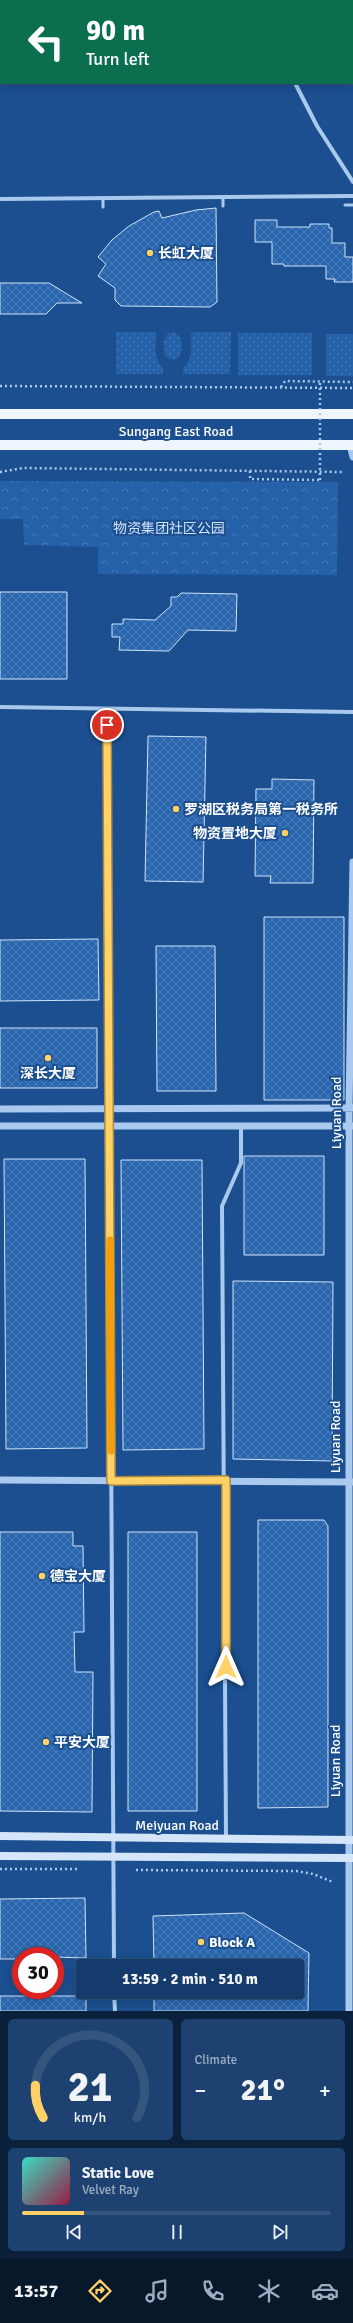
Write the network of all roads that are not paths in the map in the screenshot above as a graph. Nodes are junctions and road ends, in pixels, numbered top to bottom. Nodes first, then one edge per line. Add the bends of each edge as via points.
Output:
1 (296, 84) edge
2 (353, 182) edge
3 (353, 196) edge
4 (223, 197) junction
5 (103, 198) junction
6 (0, 199) edge
7 (345, 205) dead end
8 (353, 205) edge
9 (223, 206) dead end
10 (103, 207) dead end
11 (0, 414) edge
12 (353, 414) edge
13 (0, 445) edge
14 (352, 445) edge
15 (353, 457) edge
16 (0, 707) edge
17 (107, 709) junction
18 (353, 712) edge
19 (353, 862) edge
20 (351, 1108) edge
21 (0, 1109) edge
22 (110, 1109) junction
23 (0, 1126) edge
24 (110, 1126) junction
25 (351, 1126) edge
26 (241, 1127) junction
27 (0, 1480) edge
28 (226, 1480) junction
29 (111, 1481) junction
30 (350, 1482) edge
31 (0, 1836) edge
32 (113, 1838) junction
33 (226, 1838) junction
34 (350, 1840) edge
35 (0, 1856) edge
36 (114, 1856) junction
37 (351, 1858) edge
38 (114, 1959) edge
39 (114, 1999) edge
40 (115, 2011) edge
41 (349, 2011) edge

1 - 2 street via 317,126
3 - 4 street
4 - 5 street
4 - 9 lane
5 - 6 street
5 - 10 lane
7 - 8 lane
11 - 12 main road, Sungang East Road
13 - 14 main road, Sungang East Road
14 - 15 street
16 - 17 street
17 - 18 street
17 - 22 street
19 - 20 street, Liyuan Road
20 - 22 street
20 - 25 street, Liyuan Road
21 - 22 street
22 - 24 street
23 - 24 street
24 - 26 street
24 - 29 street
25 - 26 street
25 - 30 street, Liyuan Road
26 - 28 street via 241,1163 222,1206
27 - 29 street
28 - 29 street
28 - 30 street
28 - 33 street
29 - 32 street
30 - 34 street, Liyuan Road
31 - 32 main road, Meiyuan Road
32 - 33 main road, Meiyuan Road
32 - 36 street
33 - 34 main road, Meiyuan Road
34 - 37 street, Liyuan Road
35 - 36 main road
36 - 37 main road
36 - 38 street
37 - 41 street, Liyuan Road
39 - 40 street

